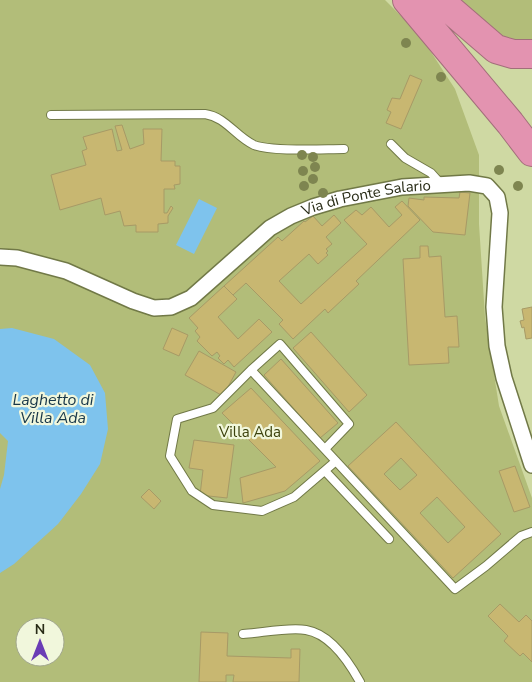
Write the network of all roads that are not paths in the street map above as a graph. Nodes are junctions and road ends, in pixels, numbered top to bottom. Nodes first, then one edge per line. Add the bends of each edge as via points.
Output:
1 (407, 0) edge
2 (439, 0) edge
3 (532, 54) edge
4 (51, 115) dead end
5 (391, 144) dead end
6 (344, 149) dead end
7 (532, 152) edge
8 (441, 184) junction
9 (0, 257) edge
10 (251, 370) junction
11 (324, 449) junction
12 (336, 461) junction
13 (532, 465) edge
14 (325, 471) junction
15 (532, 532) edge
16 (388, 539) dead end
17 (243, 634) dead end
18 (360, 682) edge

1 - 7 highway
2 - 3 highway via 496,49 513,54
4 - 6 lane via 205,114 219,118 248,141 263,148
5 - 8 lane
8 - 9 street, Via di Ponte Salario via 369,193 303,211 262,235 191,298 166,308 133,301 66,271 17,258
8 - 13 street, Via di Ponte Salario via 481,184 491,189 498,199 495,332 504,378
10 - 11 lane
10 - 11 lane via 280,344 349,424
10 - 14 lane via 213,408 177,419 170,456 192,491 213,505 262,510 294,497
11 - 12 lane
12 - 14 lane
12 - 15 lane via 455,589 520,536
14 - 16 lane
17 - 18 lane via 306,630 321,635 334,645

